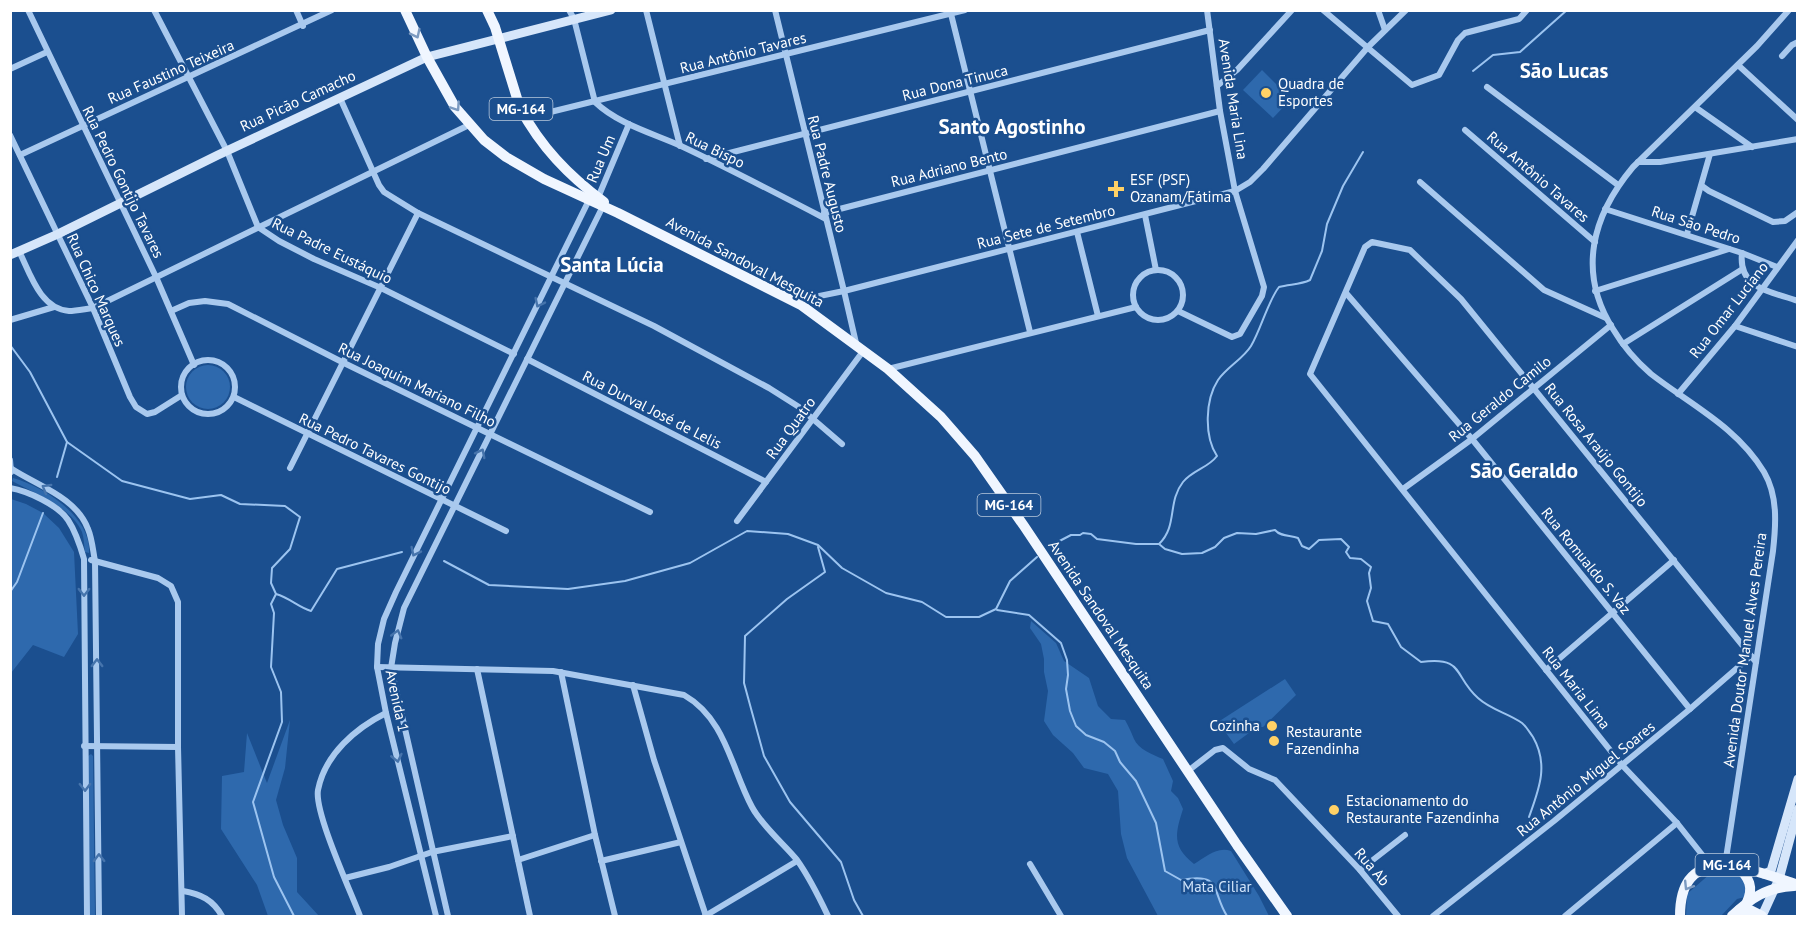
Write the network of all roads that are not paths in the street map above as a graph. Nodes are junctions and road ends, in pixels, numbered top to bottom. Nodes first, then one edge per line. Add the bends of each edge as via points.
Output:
1 (28, 10) edge
2 (154, 10) edge
3 (296, 10) edge
4 (332, 10) edge
5 (405, 10) edge
6 (487, 10) edge
7 (611, 10) edge
8 (646, 10) edge
9 (775, 10) edge
10 (965, 10) edge
11 (1207, 10) edge
12 (1292, 10) edge
13 (1323, 10) edge
14 (1378, 10) edge
15 (1406, 10) edge
16 (1527, 10) edge
17 (1789, 10) edge
18 (951, 14) junction
19 (572, 15) edge
20 (303, 26) junction
21 (1210, 30) junction
22 (1385, 30) junction
23 (499, 39) junction
24 (1797, 42) edge
25 (1368, 47) junction
26 (47, 52) junction
27 (786, 55) junction
28 (1782, 56) dead end
29 (427, 57) junction
30 (1738, 65) junction
31 (10, 69) edge
32 (188, 78) junction
33 (666, 85) junction
34 (1217, 86) junction
35 (1487, 87) dead end
36 (970, 91) junction
37 (340, 98) junction
38 (595, 102) junction
39 (1695, 106) junction
40 (1220, 111) junction
41 (526, 118) junction
42 (1797, 120) edge
43 (629, 124) junction
44 (470, 125) junction
45 (83, 126) junction
46 (1465, 130) dead end
47 (805, 133) junction
48 (10, 135) edge
49 (1797, 139) edge
50 (680, 146) junction
51 (1752, 147) junction
52 (226, 151) junction
53 (1710, 154) junction
54 (20, 155) junction
55 (706, 159) junction
56 (556, 161) junction
57 (1638, 162) junction
58 (991, 170) junction
59 (374, 172) junction
60 (544, 179) junction
61 (1420, 182) dead end
62 (1618, 185) junction
63 (1702, 186) junction
64 (1235, 191) junction
65 (596, 199) junction
66 (121, 202) junction
67 (1605, 209) junction
68 (1797, 212) edge
69 (418, 213) junction
70 (1145, 215) junction
71 (825, 216) junction
72 (258, 227) junction
73 (1077, 232) junction
74 (58, 234) junction
75 (1686, 234) junction
76 (1797, 240) edge
77 (1595, 242) junction
78 (1008, 248) junction
79 (1729, 249) junction
80 (15, 253) edge
81 (1742, 253) junction
82 (1778, 267) junction
83 (1156, 270) junction
84 (1741, 270) junction
85 (156, 277) junction
86 (551, 278) junction
87 (564, 284) junction
88 (381, 288) junction
89 (1761, 288) junction
90 (844, 291) junction
91 (1595, 291) junction
92 (1346, 293) junction
93 (794, 301) junction
94 (1797, 301) edge
95 (54, 307) junction
96 (1136, 307) junction
97 (93, 308) junction
98 (171, 311) junction
99 (1178, 311) junction
100 (1098, 316) junction
101 (1606, 319) junction
102 (10, 320) edge
103 (1611, 326) junction
104 (1735, 326) junction
105 (1030, 332) junction
106 (1623, 344) junction
107 (860, 346) junction
108 (1797, 347) edge
109 (514, 354) junction
110 (527, 359) junction
111 (344, 363) junction
112 (194, 364) junction
113 (888, 369) junction
114 (1534, 387) junction
115 (1678, 394) junction
116 (182, 395) junction
117 (234, 397) junction
118 (813, 418) junction
119 (478, 428) junction
120 (308, 434) junction
121 (491, 434) junction
122 (1472, 439) junction
123 (842, 444) dead end
124 (10, 460) edge
125 (290, 468) dead end
126 (11, 471) edge
127 (766, 482) junction
128 (10, 488) edge
129 (1403, 489) junction
130 (441, 500) junction
131 (454, 505) junction
132 (650, 512) dead end
133 (737, 521) dead end
134 (506, 531) dead end
135 (84, 559) junction
136 (1674, 560) junction
137 (95, 561) junction
138 (1612, 612) junction
139 (1751, 656) junction
140 (1756, 662) junction
141 (377, 667) junction
142 (392, 668) junction
143 (477, 669) junction
144 (1546, 670) junction
145 (561, 672) junction
146 (633, 685) junction
147 (1690, 709) junction
148 (387, 713) junction
149 (84, 746) junction
150 (97, 746) junction
151 (178, 747) junction
152 (1622, 765) junction
153 (1188, 771) junction
154 (1797, 779) edge
155 (1797, 809) edge
156 (1677, 823) junction
157 (595, 835) junction
158 (1405, 835) dead end
159 (513, 836) junction
160 (681, 842) junction
161 (432, 852) junction
162 (421, 857) junction
163 (518, 860) junction
164 (601, 861) junction
165 (797, 861) junction
166 (1030, 864) dead end
167 (1725, 865) junction
168 (1711, 866) junction
169 (1738, 867) junction
170 (1360, 870) junction
171 (1764, 874) junction
172 (345, 878) junction
173 (1776, 884) junction
174 (1797, 886) edge
175 (183, 891) junction
176 (1739, 909) edge
177 (1680, 914) edge
178 (87, 916) edge
179 (99, 916) edge
180 (182, 916) edge
181 (222, 916) edge
182 (360, 916) edge
183 (436, 916) edge
184 (448, 916) edge
185 (530, 916) edge
186 (615, 916) edge
187 (706, 916) edge
188 (828, 916) edge
189 (1061, 916) edge
190 (1287, 916) edge
191 (1398, 916) edge
192 (1434, 916) edge
193 (1565, 916) edge
194 (1762, 916) edge

1 - 26 street, Rua Pedro Gontijo Tavares
2 - 32 street, Rua Padre Eustáquio
3 - 20 street
4 - 20 street, Rua Faustino Teixeira
5 -> 29 main road, Avenida Sandoval Mesquita
6 - 23 main road, MG-164
7 - 19 street, Rua Picão Camacho
8 - 33 street
9 - 27 street, Rua Padre Augusto
10 - 18 street, Rua Antônio Tavares
11 - 21 street, Avenida Maria Lina
12 - 34 street
13 - 25 street
14 - 22 street
15 - 22 street, Rua Sete de Setembro
16 - 25 street via 1519,18 1465,33 1439,75 1412,85
17 - 30 street, Avenida Doutor Manuel Alves Pereira
18 - 27 street, Rua Antônio Tavares
18 - 36 street
19 - 23 street, Rua Picão Camacho
19 - 38 street
20 - 32 street, Rua Faustino Teixeira
21 - 34 street, Avenida Maria Lina
21 - 36 street, Rua Dona Tinuca
22 - 25 street, Rua Sete de Setembro
23 - 29 street, Rua Picão Camacho
23 - 41 main road, MG-164
24 - 28 street
25 - 64 street, Rua Sete de Setembro via 1263,169
26 - 31 street
26 - 45 street, Rua Pedro Gontijo Tavares
27 - 33 street, Rua Antônio Tavares
27 - 47 street, Rua Padre Augusto
29 - 37 street, Rua Picão Camacho
29 -> 44 main road, Avenida Sandoval Mesquita via 455,107
30 - 39 street, Avenida Doutor Manuel Alves Pereira
30 - 42 street
32 - 45 street, Rua Faustino Teixeira
32 - 52 street, Rua Padre Eustáquio
33 - 38 street, Rua Antônio Tavares
33 - 50 street
34 - 40 street, Avenida Maria Lina
35 - 62 street
36 - 47 street, Rua Dona Tinuca
36 - 58 street
37 - 52 street, Rua Picão Camacho
37 - 59 street
38 - 41 street, Rua Antônio Tavares
38 - 43 street, Rua Bispo
39 - 51 street
39 - 57 street, Avenida Doutor Manuel Alves Pereira
40 - 58 street, Rua Adriano Bento
40 - 64 street, Avenida Maria Lina
41 - 56 main road, MG-164
43 - 50 street, Rua Bispo
43 - 65 street, Rua Um
44 - 59 street
44 - 60 main road, Avenida Sandoval Mesquita via 506,157
45 - 54 street, Rua Faustino Teixeira
45 - 66 street, Rua Pedro Gontijo Tavares
46 - 77 street, Rua Antônio Tavares
47 - 55 street, Rua Dona Tinuca
47 - 71 street, Rua Padre Augusto
48 - 54 street, Rua Chico Marques
49 - 51 street
50 - 55 street, Rua Bispo
51 - 53 street
52 - 66 street, Rua Picão Camacho
52 - 72 street, Rua Padre Eustáquio
53 - 57 street
53 - 63 street
54 - 74 street, Rua Chico Marques
55 - 71 street, Rua Bispo
56 - 60 main road via 558,176
56 - 65 main road, MG-164
57 - 62 street, Avenida Doutor Manuel Alves Pereira
58 - 71 street, Rua Adriano Bento
58 - 78 street
59 - 69 street via 384,192
59 - 72 street
60 - 65 main road, Avenida Sandoval Mesquita
61 - 101 street via 1544,290
62 - 67 street, Avenida Doutor Manuel Alves Pereira
63 - 68 street via 1773,222 1785,221
63 - 75 street
64 - 70 street, Rua Sete de Setembro
64 - 99 street, Avenida Maria Lina via 1262,276 1262,296 1240,334 1232,337
65 - 86 street, Avenida 1
65 - 87 street, Avenida 1
65 - 93 main road, Avenida Sandoval Mesquita / MG-164
66 - 74 street, Rua Picão Camacho
66 - 85 street, Rua Pedro Gontijo Tavares
67 - 75 street, Rua São Pedro
67 - 77 street, Avenida Doutor Manuel Alves Pereira
69 - 86 street
69 - 88 street
70 - 73 street, Rua Sete de Setembro
70 - 83 street
71 - 90 street, Rua Padre Augusto
72 - 85 street
72 - 88 street, Rua Padre Eustáquio via 314,259
73 - 78 street, Rua Sete de Setembro
73 - 100 street
74 - 80 street, Rua Picão Camacho
74 - 97 street, Rua Chico Marques
75 - 79 street, Rua São Pedro
76 - 82 street, Rua Omar Luciano
77 - 91 street, Avenida Doutor Manuel Alves Pereira
78 - 90 street, Rua Sete de Setembro
78 - 105 street
79 - 81 street, Rua São Pedro
79 - 91 street
80 - 95 street via 42,296
81 - 82 street, Rua São Pedro
81 - 84 street
82 - 89 street, Rua Omar Luciano
83 - 96 street via 1136,283
83 - 99 street via 1172,274 1182,287 1184,296
84 - 89 street
84 - 106 street
85 - 97 street
85 - 98 street, Rua Pedro Gontijo Tavares
86 - 87 street
86 -> 109 street, Avenida 1
87 - 110 street, Avenida 1
87 - 118 street via 654,326 769,388
88 - 109 street, Rua Padre Eustáquio
88 - 111 street
89 - 94 street
89 - 104 street, Rua Omar Luciano
90 - 93 street, Rua Sete de Setembro
90 - 107 street, Rua Padre Augusto
91 - 101 street, Avenida Doutor Manuel Alves Pereira
92 - 114 street, Rua Rosa Araújo Gontijo via 1365,247 1372,242 1410,250 1461,299
92 - 122 street, Rua Romualdo S. Vaz
92 - 129 street, Rua Maria Lima via 1310,374
93 - 107 main road, Avenida Sandoval Mesquita / MG-164
95 - 97 street via 69,311
95 - 102 street
96 - 99 street via 1155,320 1172,317
96 - 100 street
97 - 116 street, Rua Chico Marques via 136,407 147,414 155,412
98 - 111 street, Rua Joaquim Mariano Filho via 205,301 228,304
98 - 112 street, Rua Pedro Gontijo Tavares
100 - 105 street
101 - 103 street, Avenida Doutor Manuel Alves Pereira
103 - 106 street, Avenida Doutor Manuel Alves Pereira
103 - 114 street, Rua Geraldo Camilo
104 - 108 street
104 - 115 street, Rua Omar Luciano
105 - 113 street
106 - 115 street, Avenida Doutor Manuel Alves Pereira via 1644,368
107 - 113 main road, Avenida Sandoval Mesquita / MG-164
107 - 118 street, Rua Quatro
109 - 119 street, Avenida 1
110 - 121 street, Avenida 1
110 - 127 street, Rua Durval José de Lelis
111 - 119 street, Rua Joaquim Mariano Filho
111 - 120 street
112 - 116 street via 183,378
112 - 117 street via 211,360 227,368 235,384
113 - 153 main road, Avenida Sandoval Mesquita / MG-164 via 942,417 975,456
114 - 122 street, Rua Geraldo Camilo
114 - 136 street, Rua Rosa Araújo Gontijo
115 - 140 street, Avenida Doutor Manuel Alves Pereira via 1734,434 1760,466 1772,490 1776,531
116 - 117 street via 193,410 209,414 226,408
117 - 120 street, Rua Pedro Tavares Gontijo
118 - 123 street
118 - 127 street, Rua Quatro
119 - 121 street, Rua Joaquim Mariano Filho
119 - 130 street, Avenida 1
120 - 125 street
120 - 130 street, Rua Pedro Tavares Gontijo
131 -> 121 street, Avenida 1
121 - 132 street, Rua Joaquim Mariano Filho
122 - 129 street, Rua Geraldo Camilo
122 - 138 street, Rua Romualdo S. Vaz
124 - 126 street
137 -> 126 street via 88,528 75,508
127 - 133 street, Rua Quatro
128 - 135 street via 44,501 66,517 78,537
129 - 144 street, Rua Maria Lima
130 - 131 street, Rua Pedro Tavares Gontijo
130 -> 141 street, Avenida 1 via 384,619
131 - 134 street, Rua Pedro Tavares Gontijo
142 -> 131 street, Avenida 1 via 404,608
135 - 137 street
135 -> 149 street
136 - 138 street
136 - 139 street, Rua Rosa Araújo Gontijo
150 -> 137 street
137 - 151 street via 158,578 171,586 178,602
138 - 144 street
138 - 147 street, Rua Romualdo S. Vaz
139 - 140 street, Rua Rosa Araújo Gontijo
139 - 147 street, Rua Antônio Miguel Soares
140 - 167 street, Avenida Doutor Manuel Alves Pereira
141 - 142 street
141 - 148 street, Avenida 1
142 - 143 street
142 - 161 street, Avenida 1
143 - 145 street
143 - 159 street
144 - 152 street, Rua Maria Lima
145 - 146 street
145 - 157 street
146 - 160 street
146 - 165 street via 684,695 699,704 712,718 753,809
147 - 152 street, Rua Antônio Miguel Soares
148 -> 162 street, Avenida 1
148 - 172 street via 368,722 328,761 318,791 322,816
149 - 150 street
149 -> 178 street
150 - 151 street
179 -> 150 street
151 - 175 street
152 - 156 street, Rua Maria Lima
152 - 192 street, Rua Antônio Miguel Soares
153 - 170 street, Rua Ab via 1223,748 1249,769 1275,780
153 - 190 main road, Avenida Sandoval Mesquita / MG-164
154 - 171 street via 1771,871
155 - 173 street
156 - 168 street, Rua Maria Lima
156 - 193 street
157 - 163 street
157 - 164 street
158 - 170 street
159 - 161 street
159 - 163 street
160 - 164 street
160 - 187 street
161 - 162 street
161 - 184 street, Avenida 1
162 - 172 street
162 - 183 street, Avenida 1
163 - 185 street
164 - 186 street
165 - 187 street
165 - 188 street
166 - 189 street
167 - 168 main road, MG-164
167 - 169 main road, MG-164
168 -> 177 main road, MG-164 via 1687,884
169 - 171 main road, MG-164
169 - 176 main road via 1751,887
170 - 191 street, Rua Ab
171 - 173 main road, MG-164
172 - 182 street
173 - 174 main road
173 - 176 main road
173 - 194 street
175 - 180 street
175 - 181 street via 199,893
176 - 194 main road

